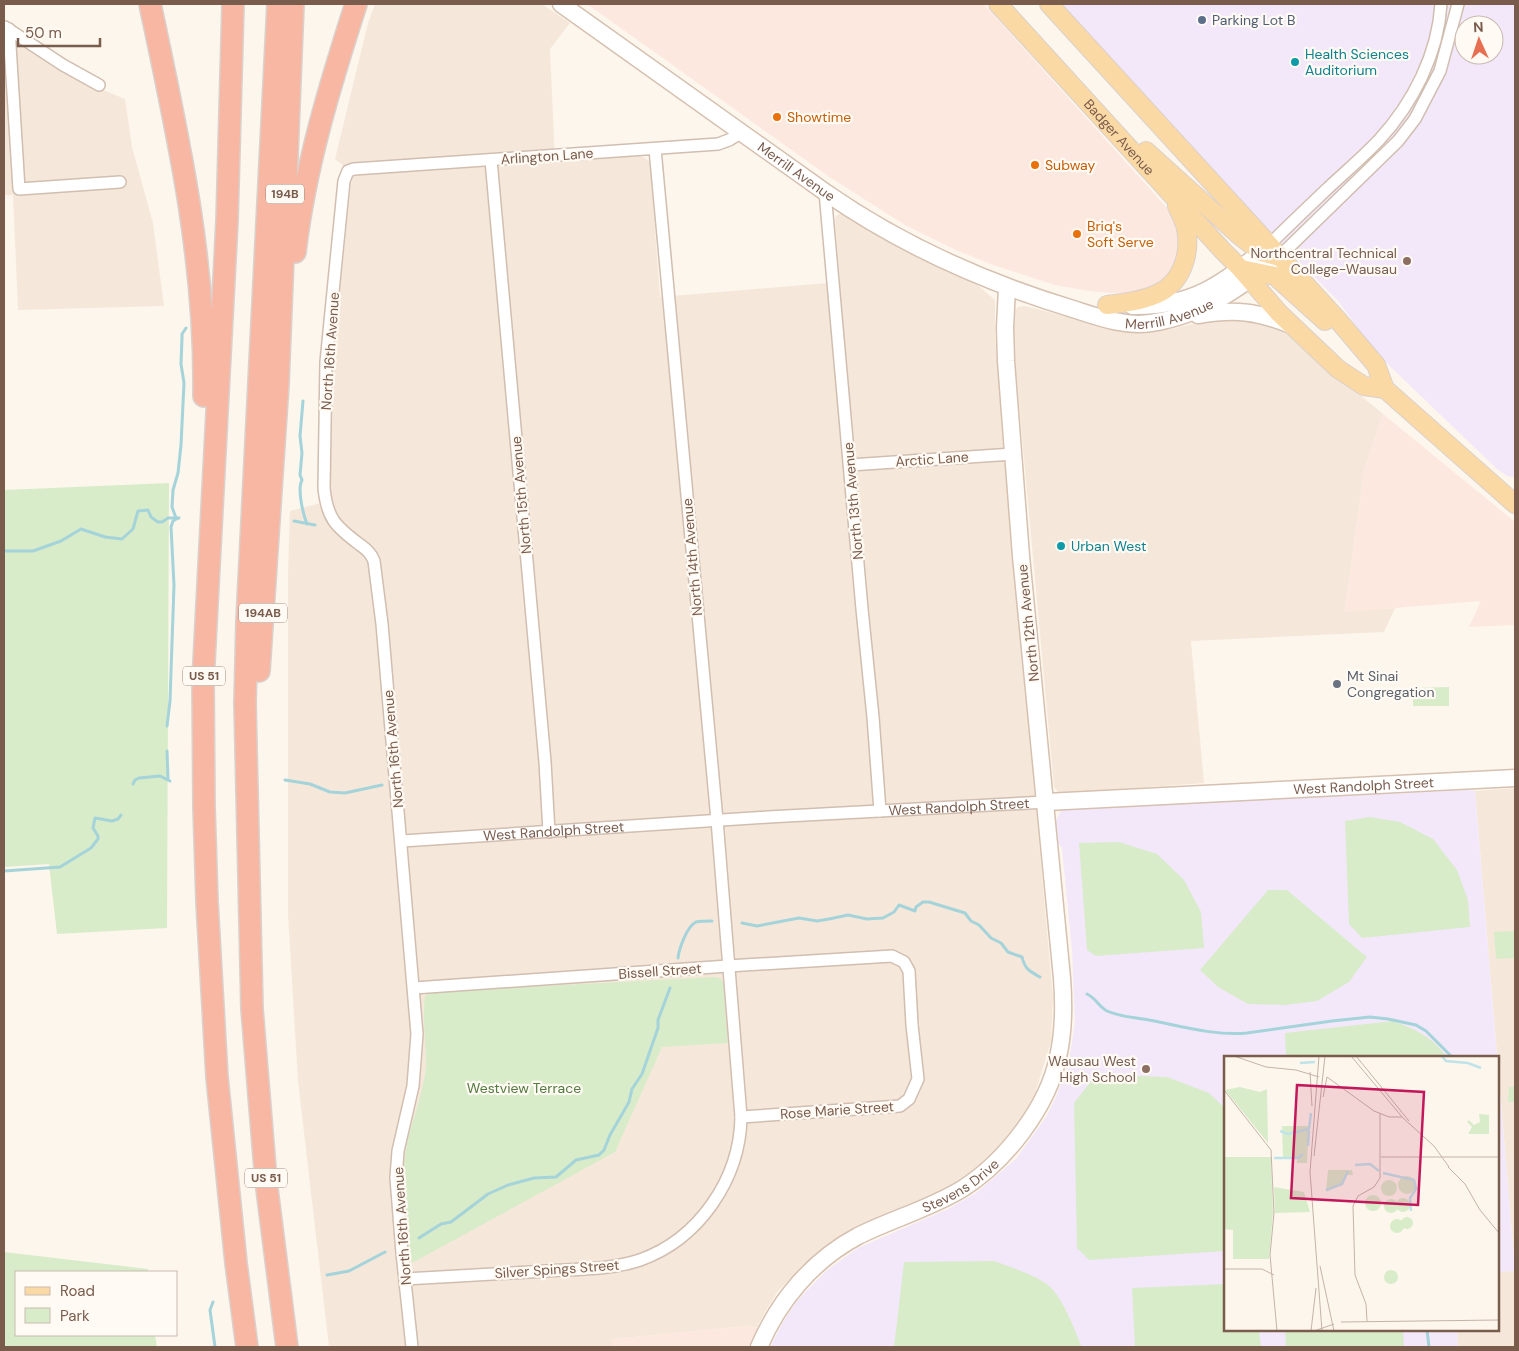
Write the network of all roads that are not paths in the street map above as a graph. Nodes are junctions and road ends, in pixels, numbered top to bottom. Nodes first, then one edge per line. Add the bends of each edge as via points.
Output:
1 (150, 4) edge
2 (233, 4) edge
3 (278, 4) edge
4 (293, 4) edge
5 (356, 4) edge
6 (561, 4) edge
7 (998, 4) edge
8 (1049, 4) edge
9 (1440, 4) edge
10 (1458, 4) edge
11 (6, 28) edge
12 (99, 85) dead end
13 (1107, 123) junction
14 (742, 132) junction
15 (655, 149) junction
16 (491, 160) junction
17 (348, 171) joint
18 (120, 182) dead end
19 (825, 192) junction
20 (1172, 194) junction
21 (1270, 251) junction
22 (1251, 273) junction
23 (1008, 287) junction
24 (1052, 303) junction
25 (1107, 305) junction
26 (1171, 319) junction
27 (1292, 326) junction
28 (1373, 360) junction
29 (278, 384) junction
30 (1385, 389) junction
31 (1013, 454) junction
32 (850, 464) junction
33 (1514, 499) edge
34 (204, 681) junction
35 (1515, 778) edge
36 (1046, 802) junction
37 (880, 811) junction
38 (717, 820) junction
39 (549, 832) junction
40 (248, 841) junction
41 (402, 841) junction
42 (1061, 959) joint
43 (904, 962) joint
44 (728, 966) junction
45 (414, 988) junction
46 (741, 1117) junction
47 (405, 1279) junction
48 (247, 1347) edge
49 (287, 1347) edge
50 (412, 1347) edge
51 (759, 1347) edge

1 - 34 highway, US 51 via 186,181 202,294 205,363
2 - 34 highway, US 51 via 227,221
3 - 40 highway, US 51 via 246,621
4 - 29 highway, 194B
5 - 29 highway via 329,87 306,185
6 - 14 street, Merrill Avenue
7 - 13 main road, Badger Avenue
8 - 21 main road
9 - 21 street via 1427,62 1399,116 1379,141
10 - 21 street via 1440,71 1415,119 1398,141
11 - 12 street
11 - 18 street via 19,189
13 - 20 main road, Badger Avenue
13 - 21 main road via 1133,139 1240,236
14 - 15 street, Arlington Lane via 718,144
14 - 19 street, Merrill Avenue
15 - 16 street, Arlington Lane
15 - 38 street, North 14th Avenue
16 - 17 street, Arlington Lane
16 - 39 street, North 15th Avenue
17 - 41 street, North 16th Avenue via 343,187 326,362 325,503 333,523 371,553 374,561
19 - 23 street, Merrill Avenue via 906,242
19 - 32 street, North 13th Avenue
20 - 22 main road, Badger Avenue
20 - 25 main road via 1186,230 1187,249 1181,271 1171,284 1154,295
21 - 22 street, Merrill Avenue
21 - 28 main road
22 - 25 street, Merrill Avenue via 1179,302
22 - 26 street, Merrill Avenue via 1206,306
22 - 27 main road
22 - 28 main road via 1278,278
23 - 24 street, Merrill Avenue
23 - 31 street, North 12th Avenue via 1005,337
24 - 25 street, Merrill Avenue
24 - 26 street, Merrill Avenue via 1121,322 1144,324
26 - 27 street via 1236,311
27 - 30 main road via 1352,380 1368,387
28 - 30 main road
29 - 40 highway, 194AB
30 - 33 main road
31 - 32 street, Arctic Lane
31 - 36 street, North 12th Avenue
32 - 37 street, North 13th Avenue
34 - 48 highway, US 51 via 204,816 214,1031 228,1194
35 - 36 street, West Randolph Street
36 - 37 street, West Randolph Street
36 - 42 street, North 12th Avenue
37 - 38 street, West Randolph Street
38 - 39 street, West Randolph Street
38 - 44 street, North 14th Avenue
39 - 41 street, West Randolph Street
40 - 49 highway, US 51 via 255,1060
41 - 45 street, North 16th Avenue
42 - 51 street, Stevens Drive via 1064,1011 1058,1058 1048,1088 1018,1138 988,1170 962,1189 859,1236 815,1266 777,1311
43 - 44 street, Bissell Street via 892,956
43 - 46 street, Rose Marie Street via 909,972 918,1079 909,1100 900,1106
44 - 45 street, Bissell Street
44 - 46 street, Silver Spings Street
45 - 47 street, North 16th Avenue via 415,1069 398,1151 396,1178
46 - 47 street, Silver Spings Street via 737,1152 716,1199 689,1230 656,1253 604,1268
47 - 50 street, North 16th Avenue

